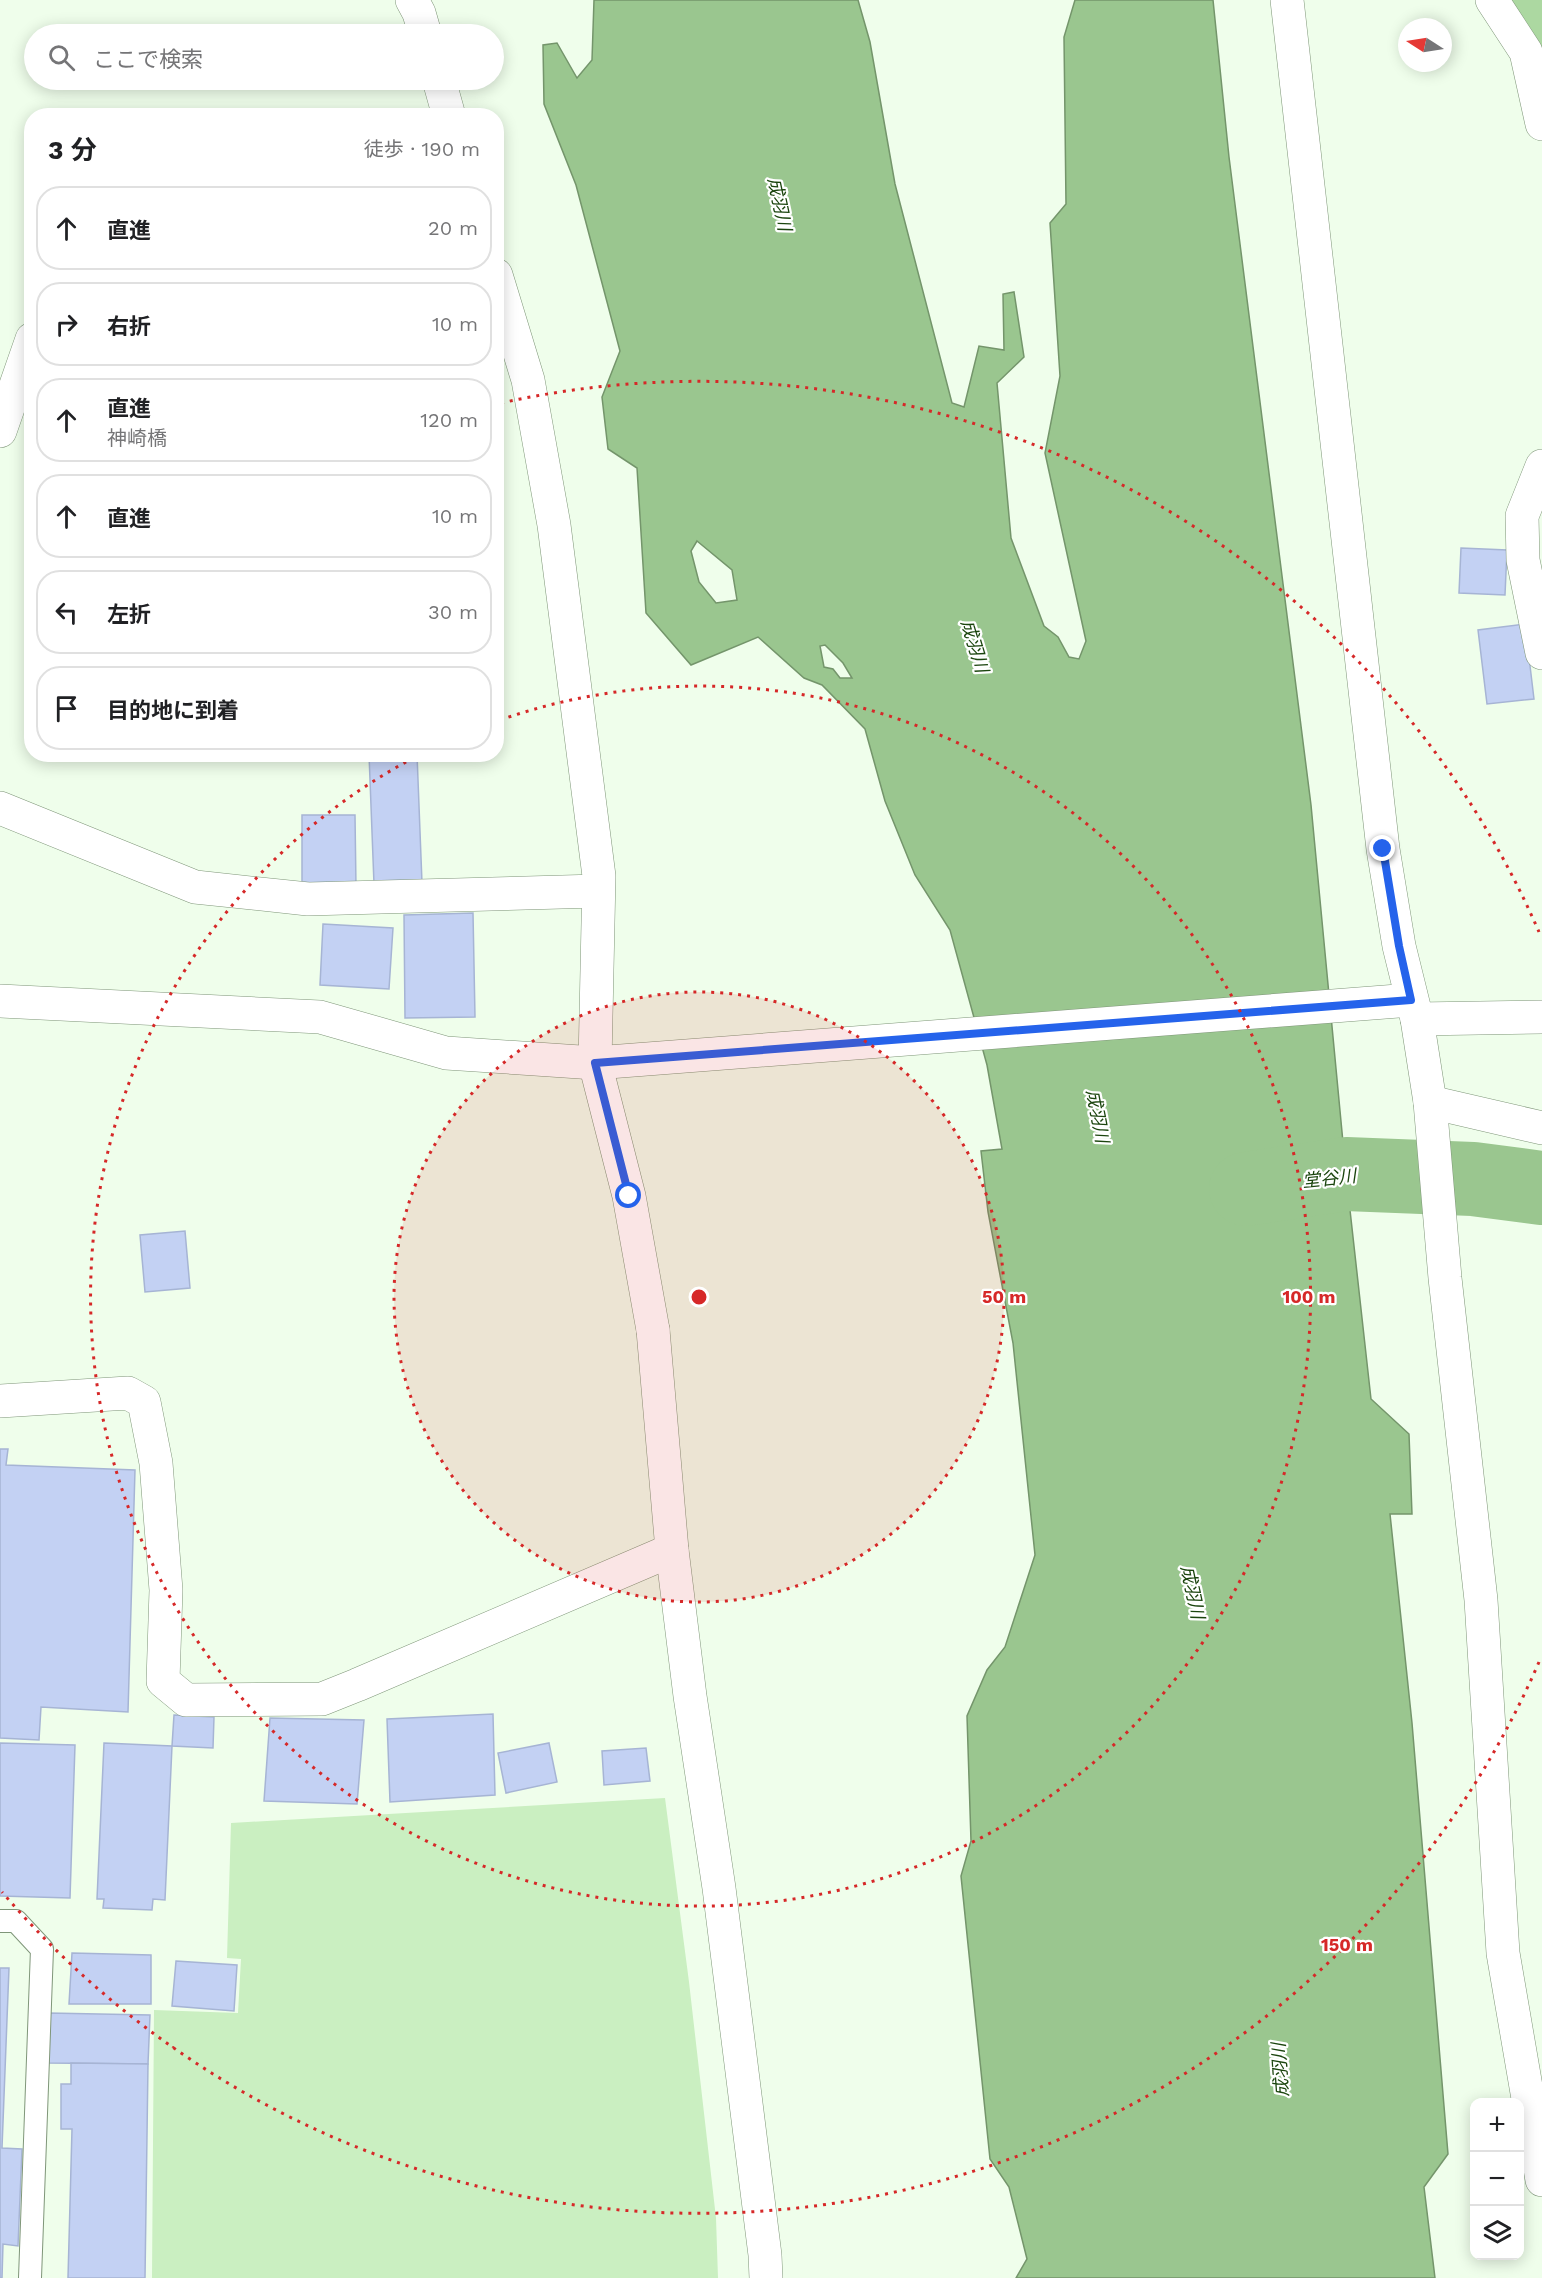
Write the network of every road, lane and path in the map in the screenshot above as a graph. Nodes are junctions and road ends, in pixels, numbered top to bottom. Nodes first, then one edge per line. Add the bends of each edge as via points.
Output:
1 (412, 0) edge
2 (1287, 0) edge
3 (1492, 0) edge
4 (421, 24) edge
5 (442, 90) edge
6 (447, 108) edge
7 (1542, 124) edge
8 (504, 301) edge
9 (24, 362) edge
10 (0, 431) edge
11 (1542, 466) edge
12 (1542, 653) edge
13 (0, 808) edge
14 (598, 891) junction
15 (0, 1001) edge
16 (1414, 1009) junction
17 (1542, 1017) edge
18 (595, 1063) junction
19 (1430, 1102) junction
20 (1542, 1128) edge
21 (0, 1401) edge
22 (672, 1550) junction
23 (0, 1921) edge
24 (1542, 2180) edge
25 (30, 2278) edge
26 (766, 2278) edge

1 - 4 street
2 - 16 street via 1383,849
3 - 7 street via 1526,52
5 - 6 street
8 - 14 street via 528,380 554,525
9 - 10 street
11 - 12 street via 1522,516 1523,560
13 - 14 street via 195,887 308,899
14 - 18 street
15 - 18 street via 320,1017 446,1053
16 - 17 street
16 - 18 street via 1378,1002
16 - 19 street
18 - 22 street via 629,1196 653,1330
19 - 20 street
19 - 24 street via 1445,1278 1481,1600 1503,1953
21 - 22 street via 128,1393 144,1402 156,1463 166,1590 163,1681 186,1700 322,1699
22 - 26 street via 719,1888
23 - 25 lane via 16,1921 42,1949

